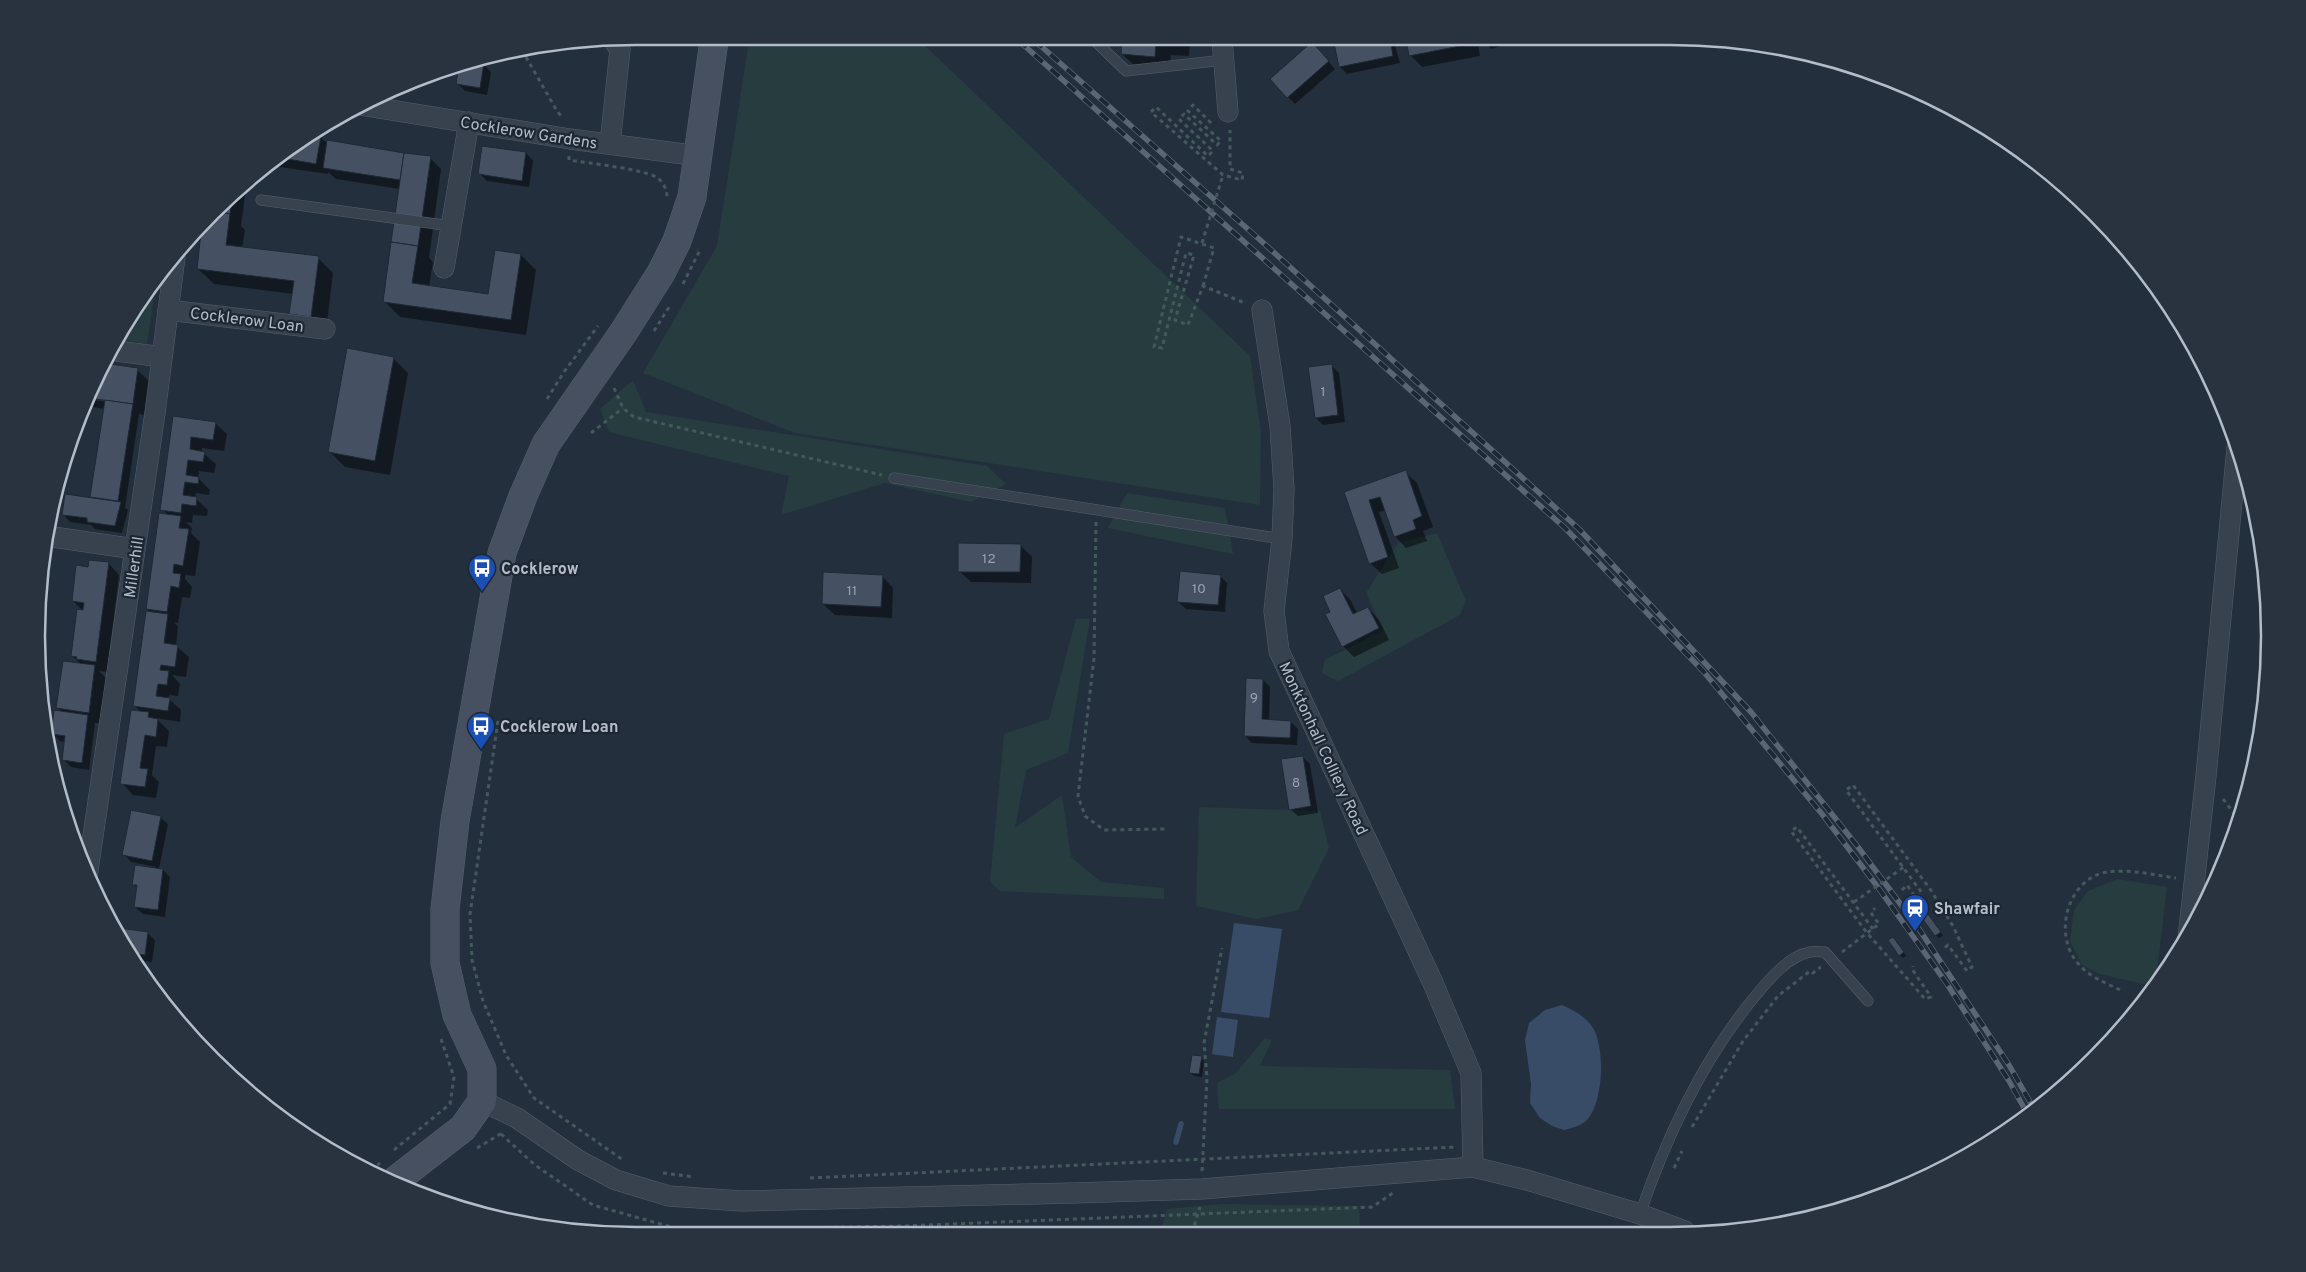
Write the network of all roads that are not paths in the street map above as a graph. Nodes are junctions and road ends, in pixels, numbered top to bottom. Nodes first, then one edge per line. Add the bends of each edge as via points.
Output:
1 (617, 45) edge
2 (713, 45) edge
3 (1099, 45) edge
4 (1223, 45) edge
5 (1224, 60) junction
6 (373, 107) edge
7 (469, 122) junction
8 (1223, 123) road end
9 (610, 144) junction
10 (699, 156) junction
11 (261, 200) dead end
12 (451, 226) junction
13 (444, 268) dead end
14 (162, 285) edge
15 (168, 310) junction
16 (1262, 310) road end
17 (325, 329) dead end
18 (118, 351) edge
19 (162, 357) junction
20 (2235, 464) edge
21 (894, 478) road end
22 (53, 537) edge
23 (1282, 539) junction
24 (135, 549) junction
25 (89, 860) edge
26 (2190, 916) edge
27 (1868, 1001) dead end
28 (482, 1101) junction
29 (1472, 1167) junction
30 (389, 1170) edge
31 (1640, 1214) junction
32 (1674, 1227) edge

1 - 9 street via 620,50
2 - 10 main road
3 - 5 lane via 1126,71
4 - 5 street
5 - 8 street
6 - 7 street, Cocklerow Gardens
7 - 9 street, Cocklerow Gardens
7 - 12 street
9 - 10 street, Cocklerow Gardens
10 - 28 main road via 692,197 677,241 661,274 546,444 502,553 455,821 445,909 445,963 456,1015 482,1068
11 - 12 lane
12 - 13 street
14 - 15 street, Millerhill
15 - 17 street, Cocklerow Loan
15 - 19 street, Millerhill
16 - 23 street, Monktonhall Colliery Road via 1280,426 1284,489
18 - 19 street
19 - 24 street, Millerhill
20 - 26 street
21 - 23 lane
22 - 24 street
23 - 29 street, Monktonhall Colliery Road via 1274,610 1279,651 1433,983 1471,1073
24 - 25 street, Millerhill
27 - 31 lane via 1825,952 1810,952 1792,960 1770,979 1740,1015 1698,1077 1656,1168
28 - 29 street via 517,1118 578,1160 616,1180 668,1196 742,1201 1202,1189
28 - 30 main road via 463,1128
29 - 31 street
31 - 32 street

